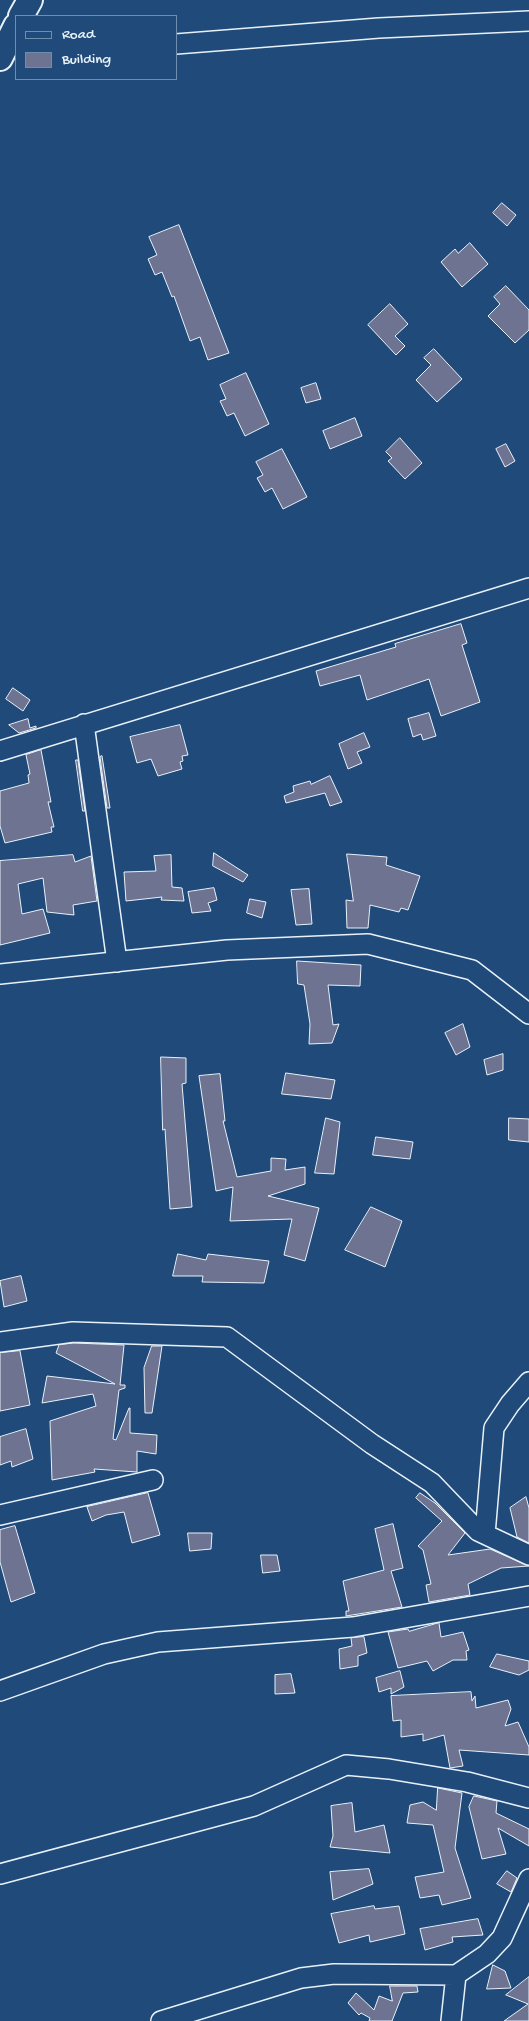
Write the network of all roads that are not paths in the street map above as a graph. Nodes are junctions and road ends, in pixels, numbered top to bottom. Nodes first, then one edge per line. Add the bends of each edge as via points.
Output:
1 (30, 0) edge
2 (22, 15) edge
3 (529, 21) edge
4 (15, 28) edge
5 (178, 44) edge
6 (15, 57) edge
7 (0, 58) edge
8 (529, 588) edge
9 (84, 724) junction
10 (0, 751) edge
11 (117, 962) junction
12 (0, 974) edge
13 (528, 1009) edge
14 (0, 1342) edge
15 (529, 1382) edge
16 (153, 1480) dead end
17 (0, 1515) edge
18 (485, 1534) junction
19 (529, 1555) edge
20 (529, 1596) edge
21 (0, 1691) edge
22 (529, 1798) edge
23 (0, 1874) edge
24 (529, 1880) edge
25 (456, 1975) junction
26 (161, 2021) edge
27 (451, 2021) edge

1 - 2 main road
3 - 5 street via 379,28
4 - 7 main road
6 - 7 street
8 - 9 street
9 - 10 street
9 - 11 street
11 - 12 street
11 - 13 street via 227,950 368,944 472,970
14 - 18 street via 74,1332 228,1337 372,1444 432,1482 478,1531
15 - 18 street via 494,1428
16 - 17 street
18 - 19 street
20 - 21 street via 352,1627 158,1642 104,1654
22 - 23 street via 467,1782 346,1765 254,1806
24 - 25 street via 502,1938 488,1954
25 - 26 street via 334,1974 301,1978
25 - 27 street

